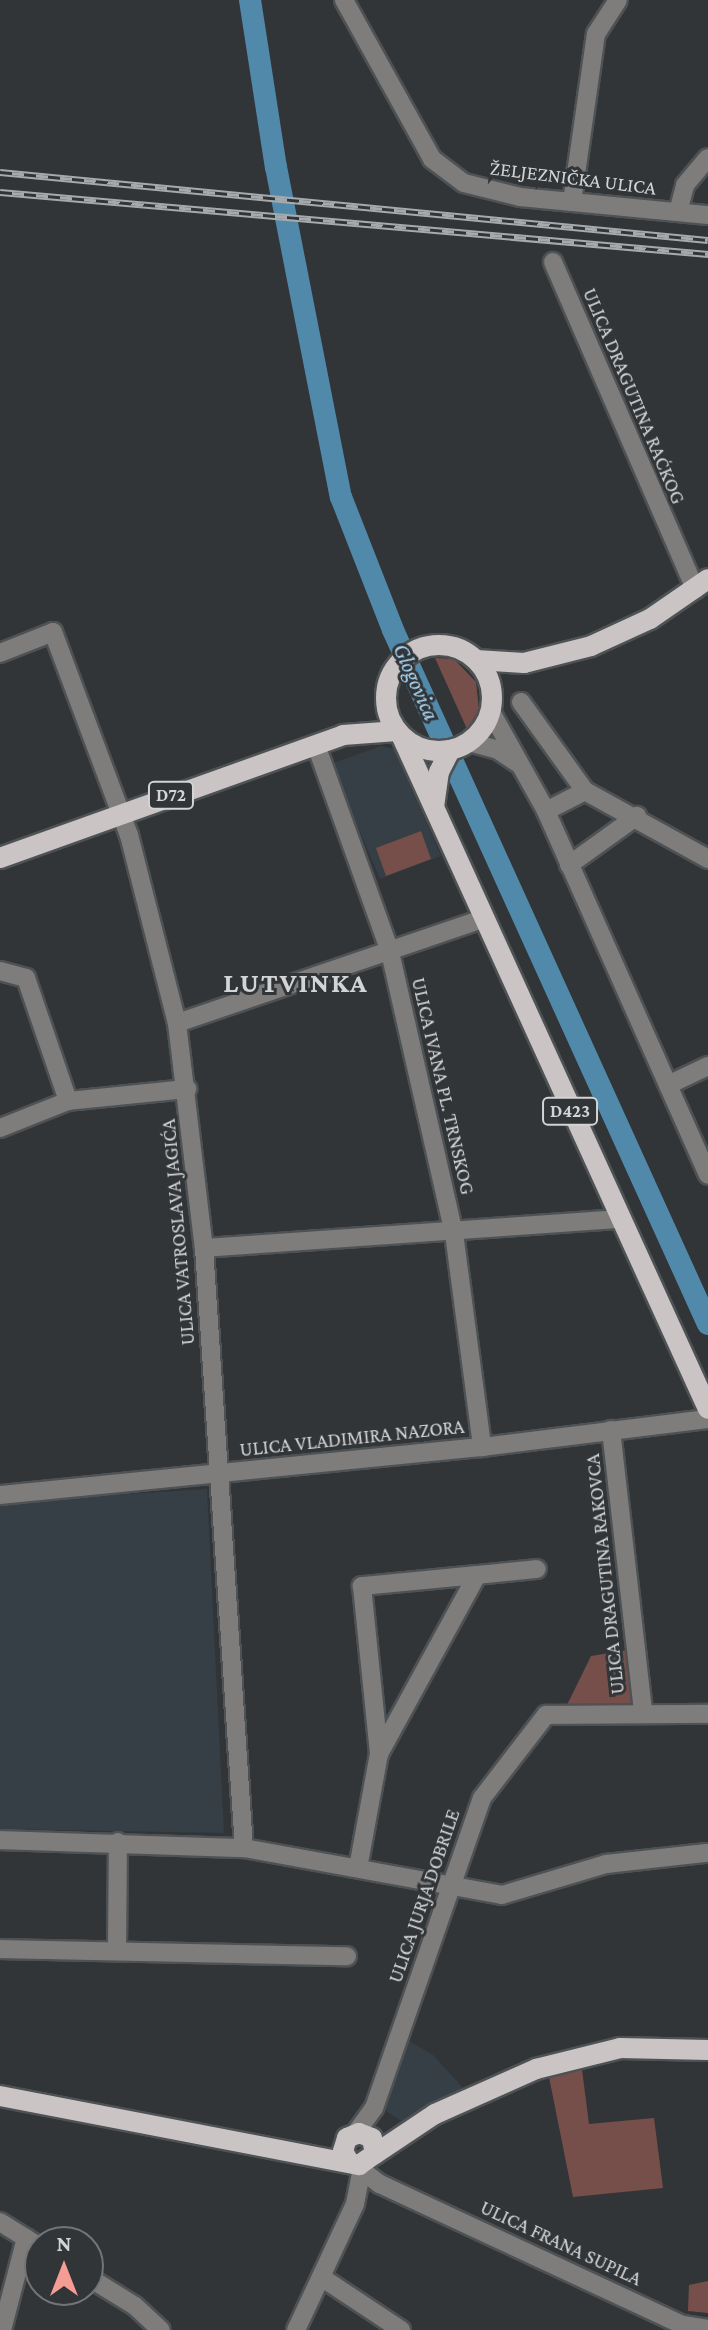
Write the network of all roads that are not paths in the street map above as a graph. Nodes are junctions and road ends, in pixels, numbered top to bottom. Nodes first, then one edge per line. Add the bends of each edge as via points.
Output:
1 (344, 0) edge
2 (618, 0) edge
3 (708, 158) edge
4 (572, 202) junction
5 (678, 212) junction
6 (708, 215) edge
7 (553, 262) dead end
8 (702, 584) edge
9 (0, 653) edge
10 (476, 660) junction
11 (543, 661) junction
12 (385, 699) junction
13 (521, 702) dead end
14 (492, 707) junction
15 (400, 734) junction
16 (343, 735) junction
17 (316, 745) junction
18 (453, 747) junction
19 (520, 765) junction
20 (585, 791) junction
21 (435, 811) junction
22 (546, 811) junction
23 (121, 813) junction
24 (637, 816) junction
25 (0, 858) edge
26 (708, 859) edge
27 (569, 865) junction
28 (483, 919) junction
29 (390, 952) junction
30 (0, 971) edge
31 (177, 1023) junction
32 (708, 1066) edge
33 (668, 1085) junction
34 (187, 1089) junction
35 (68, 1101) junction
36 (0, 1128) edge
37 (708, 1175) edge
38 (619, 1219) junction
39 (454, 1233) junction
40 (204, 1248) junction
41 (708, 1409) edge
42 (708, 1419) edge
43 (611, 1430) junction
44 (482, 1447) junction
45 (220, 1474) junction
46 (0, 1495) edge
47 (537, 1569) dead end
48 (477, 1575) junction
49 (643, 1713) junction
50 (708, 1714) edge
51 (379, 1754) junction
52 (0, 1840) edge
53 (118, 1842) junction
54 (244, 1848) junction
55 (706, 1853) dead end
56 (358, 1868) junction
57 (449, 1886) junction
58 (0, 1949) edge
59 (117, 1950) junction
60 (347, 1956) dead end
61 (708, 2050) edge
62 (0, 2096) edge
63 (360, 2153) junction
64 (0, 2222) edge
65 (24, 2237) edge
66 (24, 2268) edge
67 (321, 2277) junction
68 (104, 2287) edge
69 (683, 2327) edge
70 (708, 2329) edge
71 (2, 2330) edge
72 (161, 2330) edge
73 (296, 2330) edge
74 (401, 2330) edge

1 - 4 street, ŽELJEZNIČKA ULICA via 432,159 447,173 486,191
2 - 4 street via 596,34
3 - 5 street via 685,185
4 - 5 street, ŽELJEZNIČKA ULICA
5 - 6 street, ŽELJEZNIČKA ULICA
7 - 8 street, ULICA DRAGUTINA RAĆKOG
8 - 11 main road, D423 via 622,632
9 - 23 street, ULICA VATROSLAVA JAGIĆA via 53,632
10 - 11 main road, D423
10 - 12 main road, D423 via 456,647 421,648 394,669
10 - 14 main road via 489,678
11 - 14 main road, D423 via 506,683
12 - 15 main road, D423
12 - 16 main road, D72
13 - 20 street
14 - 18 main road, D423
14 - 19 street
15 - 16 main road, D72
15 - 18 main road
15 - 21 main road, D423
16 - 17 main road, D72
17 - 23 main road, D72
17 - 29 street, ULICA IVANA PL. TRNSKOG
18 - 19 street via 498,750
18 - 21 main road, D423 via 439,772
19 - 22 street
20 - 22 street
20 - 24 street
21 - 28 main road, D423
22 - 27 street
23 - 25 main road, D72
23 - 31 street, ULICA VATROSLAVA JAGIĆA
24 - 26 street
24 - 27 street
27 - 33 street
28 - 29 street
28 - 38 main road, D423
29 - 31 street
29 - 39 street, ULICA IVANA PL. TRNSKOG
30 - 35 street via 26,978
31 - 34 street, ULICA VATROSLAVA JAGIĆA
32 - 33 street
33 - 37 street
34 - 35 street
34 - 40 street, ULICA VATROSLAVA JAGIĆA
35 - 36 street
38 - 39 street
38 - 41 main road, D423
39 - 40 street
39 - 44 street, ULICA IVANA PL. TRNSKOG
40 - 45 street, ULICA VATROSLAVA JAGIĆA
42 - 43 street, ULICA VLADIMIRA NAZORA
43 - 44 street, ULICA VLADIMIRA NAZORA
43 - 49 street, ULICA DRAGUTINA RAKOVCA
44 - 45 street, ULICA VLADIMIRA NAZORA
45 - 46 street, ULICA VLADIMIRA NAZORA
45 - 54 street, ULICA VATROSLAVA JAGIĆA
47 - 48 street
48 - 51 street
48 - 51 street via 362,1586
49 - 50 street
49 - 57 street, ULICA JURJA DOBRILE via 546,1715 482,1798
51 - 56 street
52 - 53 street
53 - 54 street
53 - 59 street
54 - 56 street
55 - 57 street via 606,1864 520,1893
56 - 57 street
57 - 63 street, ULICA JURJA DOBRILE
58 - 59 street
59 - 60 street
61 - 63 main road via 654,2047 583,2055 536,2069
62 - 63 main road via 259,2144
63 - 67 street, ULICA JURJA DOBRILE via 355,2204
63 - 69 street, ULICA FRANA SUPILA via 417,2198
64 - 65 street
66 - 71 street
67 - 73 street, ULICA JURJA DOBRILE
67 - 74 street
68 - 72 street
69 - 70 street, ULICA FRANA SUPILA

